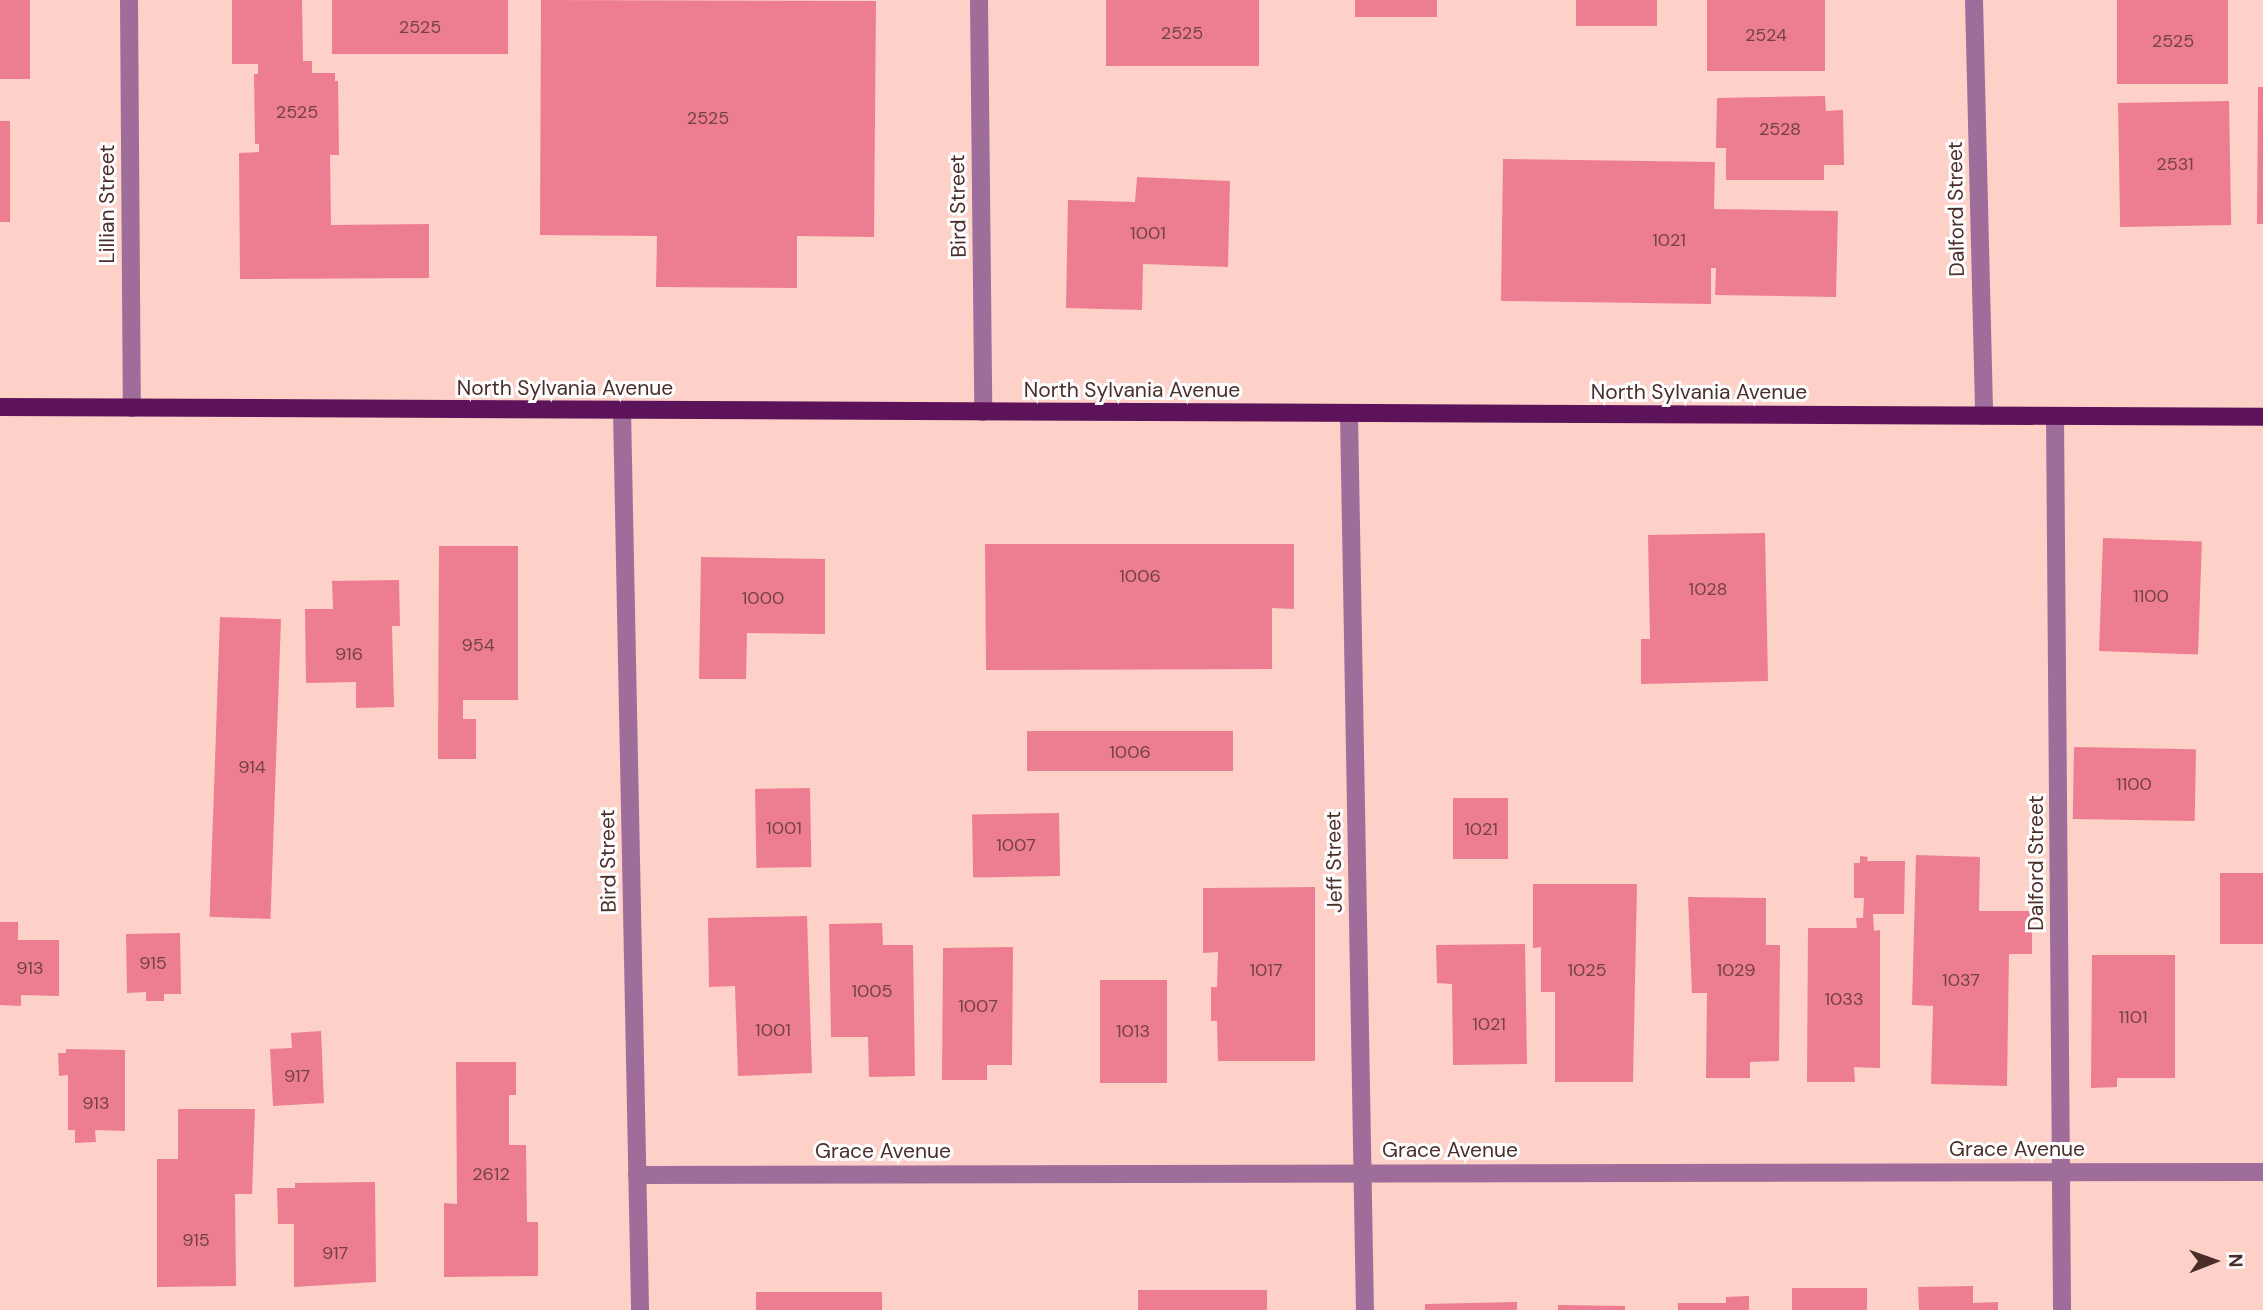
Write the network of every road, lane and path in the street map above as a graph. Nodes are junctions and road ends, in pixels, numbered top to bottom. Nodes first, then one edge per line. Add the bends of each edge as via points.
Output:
1 (129, 0) edge
2 (979, 0) edge
3 (1974, 0) edge
4 (0, 407) edge
5 (132, 408) junction
6 (622, 411) junction
7 (983, 412) junction
8 (1349, 414) junction
9 (1984, 416) junction
10 (2055, 416) junction
11 (2263, 418) edge
12 (2061, 1172) junction
13 (2263, 1172) edge
14 (1362, 1173) junction
15 (637, 1175) junction
16 (640, 1310) edge
17 (1365, 1310) edge
18 (2062, 1310) edge

1 - 5 street, Lillian Street
2 - 7 street, Bird Street
3 - 9 street, Dalford Street
4 - 5 main road, North Sylvania Avenue
5 - 6 main road, North Sylvania Avenue
6 - 7 main road, North Sylvania Avenue
6 - 15 street, Bird Street
7 - 8 main road, North Sylvania Avenue
8 - 9 main road, North Sylvania Avenue
8 - 14 street, Jeff Street
9 - 10 main road, North Sylvania Avenue
10 - 11 main road, North Sylvania Avenue
10 - 12 street, Dalford Street
12 - 13 street, Grace Avenue
12 - 14 street, Grace Avenue
12 - 18 street, Dalford Street
14 - 15 street, Grace Avenue
14 - 17 street, Jeff Street
15 - 16 street, Bird Street

